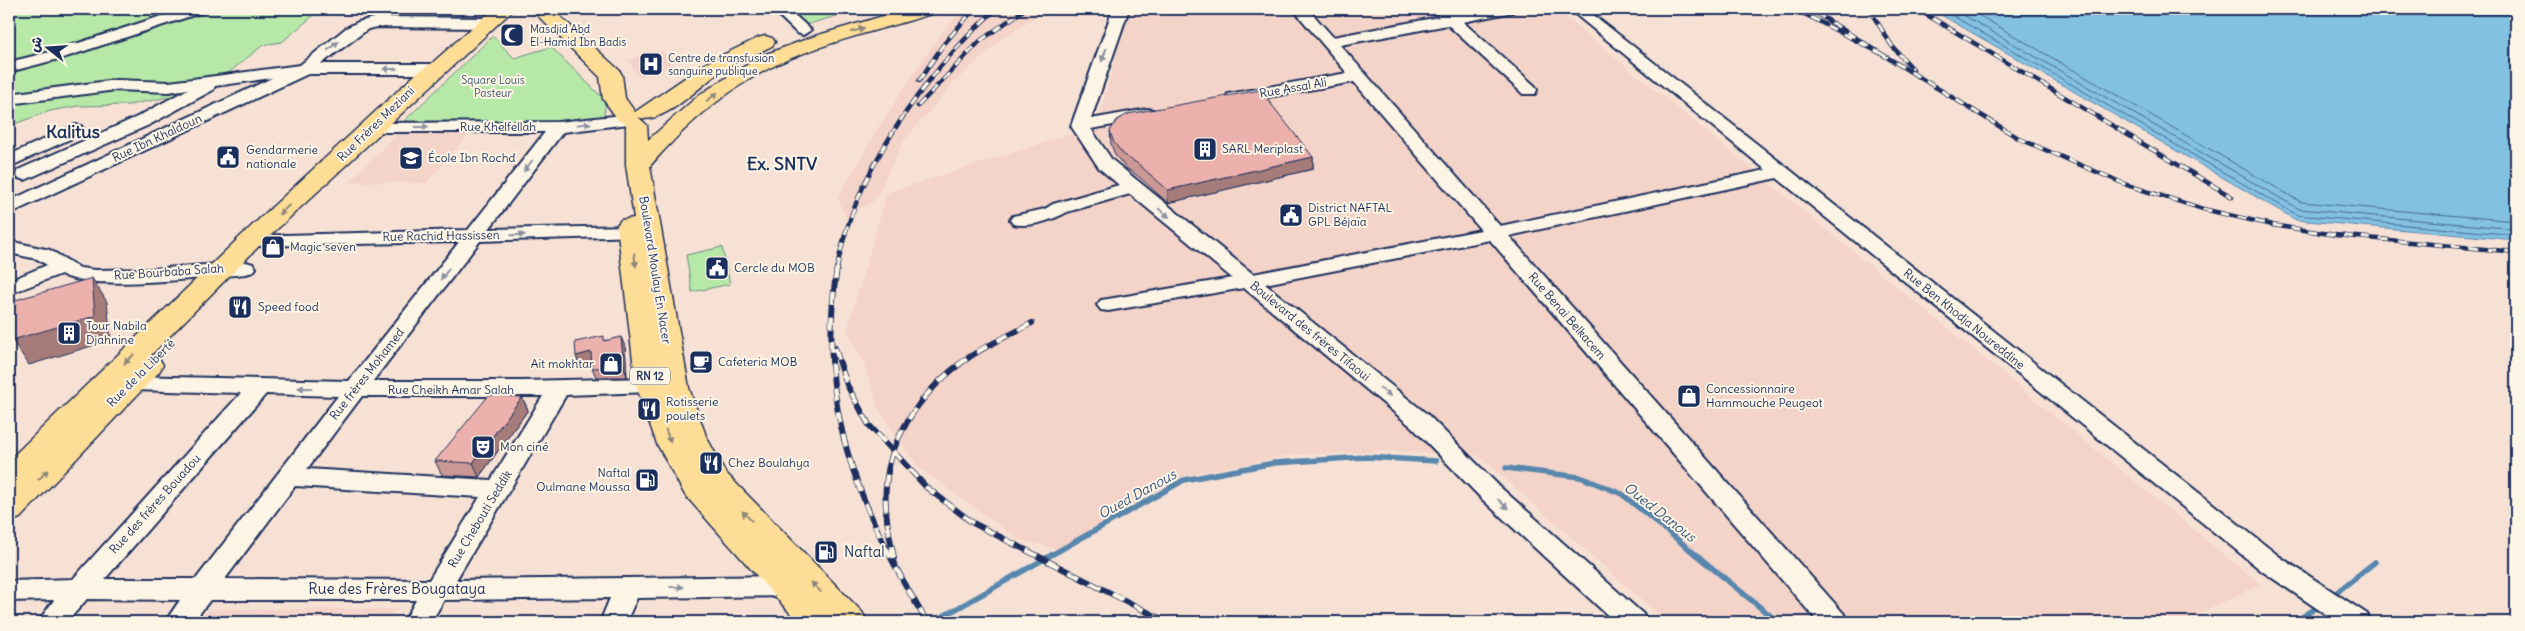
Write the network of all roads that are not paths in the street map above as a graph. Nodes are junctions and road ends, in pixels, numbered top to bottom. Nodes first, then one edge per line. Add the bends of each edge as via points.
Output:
1 (198, 9) edge
2 (435, 9) edge
3 (534, 9) edge
4 (541, 9) edge
5 (779, 9) edge
6 (874, 9) edge
7 (927, 9) edge
8 (1121, 9) edge
9 (1300, 9) edge
10 (1508, 9) edge
11 (1577, 9) edge
12 (503, 13) edge
13 (1445, 14) edge
14 (366, 20) edge
15 (422, 22) junction
16 (803, 30) junction
17 (1329, 42) junction
18 (9, 67) edge
19 (305, 69) junction
20 (438, 70) junction
21 (1359, 76) junction
22 (221, 79) junction
23 (1529, 90) dead end
24 (9, 99) edge
25 (1219, 101) edge
26 (1164, 111) edge
27 (685, 118) junction
28 (635, 119) junction
29 (1080, 126) junction
30 (383, 127) junction
31 (558, 127) junction
32 (75, 130) dead end
33 (9, 162) edge
34 (638, 165) junction
35 (17, 171) edge
36 (1781, 172) junction
37 (1133, 187) junction
38 (40, 194) junction
39 (9, 201) edge
40 (9, 208) edge
41 (1020, 220) dead end
42 (631, 232) junction
43 (1496, 234) junction
44 (475, 236) junction
45 (264, 240) junction
46 (9, 247) edge
47 (60, 266) junction
48 (234, 268) junction
49 (1251, 283) junction
50 (9, 288) edge
51 (1108, 306) dead end
52 (132, 383) junction
53 (651, 385) junction
54 (260, 387) junction
55 (354, 390) junction
56 (558, 390) junction
57 (288, 477) junction
58 (9, 478) edge
59 (497, 489) junction
60 (9, 510) edge
61 (785, 586) junction
62 (628, 587) junction
63 (79, 589) junction
64 (204, 589) junction
65 (438, 590) junction
66 (9, 592) edge
67 (51, 622) edge
68 (178, 622) edge
69 (417, 622) edge
70 (613, 622) edge
71 (819, 622) edge
72 (850, 622) edge
73 (1633, 622) edge
74 (1834, 622) edge
75 (2358, 622) edge

1 - 18 street via 60,54
2 - 15 street
3 - 4 street
4 - 28 main road via 611,75 614,99
5 - 16 street
6 - 16 main road
27 -> 7 main road via 743,73 786,52
8 -> 29 street
9 - 17 street, Rue Benai Belkacem
10 - 13 street
11 - 36 street, Rue Ben Khodja Noureddine
12 - 15 street
12 - 20 main road, Rue Frères Meziani
13 - 17 street
13 - 23 street
14 - 15 street
19 -> 14 street
16 - 28 main road via 767,41 715,66 667,102
17 - 21 street, Rue Benai Belkacem
20 -> 19 street
19 - 22 street
19 - 38 street, Rue Ibn Khaldoun
20 - 30 main road, Rue Frères Meziani via 438,79
21 - 25 street, Rue Assal Ali
21 - 43 street, Rue Benai Belkacem
22 - 24 street via 169,86 106,86
22 - 35 street via 143,120
26 - 29 street
27 - 28 main road
27 - 34 main road via 666,132
31 -> 28 street, Rue Khelfellah
28 - 34 main road, Boulevard Moulay En Nacer / RN 12
28 - 42 main road, Boulevard Moulay En Nacer / RN 12 via 626,168
29 - 37 street, Boulevard des frères Tifaoui via 1105,164
30 -> 31 street, Rue Khelfellah
30 - 45 main road, Rue Frères Meziani
31 -> 44 street, Rue frères Mohamed
32 - 33 street
72 -> 34 main road, Boulevard Moulay En Nacer / RN 12 via 712,479 691,436 674,388
35 - 38 street via 39,183
36 - 43 street
36 - 75 street, Rue Ben Khodja Noureddine via 2271,564
37 - 41 street
37 -> 49 street, Boulevard des frères Tifaoui
38 - 39 street
38 - 40 street, Rue Ibn Khaldoun
44 -> 42 street, Rue Rachid Hassissen
42 -> 53 main road, Boulevard Moulay En Nacer / RN 12
43 - 49 street
43 - 74 street, Rue Benai Belkacem
44 - 45 street, Rue Rachid Hassissen
44 -> 55 street, Rue frères Mohamed
45 - 48 main road, Rue de la Liberté
46 - 47 street, Rue Bourbaba Salah via 43,254
47 - 48 street, Rue Bourbaba Salah via 74,273 95,276
47 - 50 street
48 - 52 main road, Rue de la Liberté
48 -> 58 main road, Rue de la Liberté
49 - 51 street
49 -> 73 street, Boulevard des frères Tifaoui via 1420,421 1491,493
52 - 54 street, Rue Cheikh Amar Salah
60 -> 52 main road, Rue de la Liberté
53 - 56 street, Rue Cheikh Amar Salah
53 -> 61 main road, Boulevard Moulay En Nacer / RN 12 via 672,444 696,487
55 -> 54 street, Rue Cheikh Amar Salah
54 - 63 street, Rue des frères Bouadou
55 - 56 street, Rue Cheikh Amar Salah
55 - 57 street, Rue frères Mohamed
56 - 59 street, Rue Chebouti Seddik
57 - 59 street
57 - 64 street, Rue frères Mohamed
59 - 65 street, Rue Chebouti Seddik
62 -> 61 street, Rue des Frères Bougataya
61 - 71 main road, Boulevard Moulay En Nacer / RN 12
62 - 65 street, Rue des Frères Bougataya
62 - 70 street
63 - 64 street, Rue des Frères Bougataya
63 - 66 street, Rue des Frères Bougataya
63 - 67 street, Rue des frères Bouadou
64 - 65 street, Rue des Frères Bougataya
64 - 68 street, Rue frères Mohamed
65 - 69 street, Rue Chebouti Seddik

